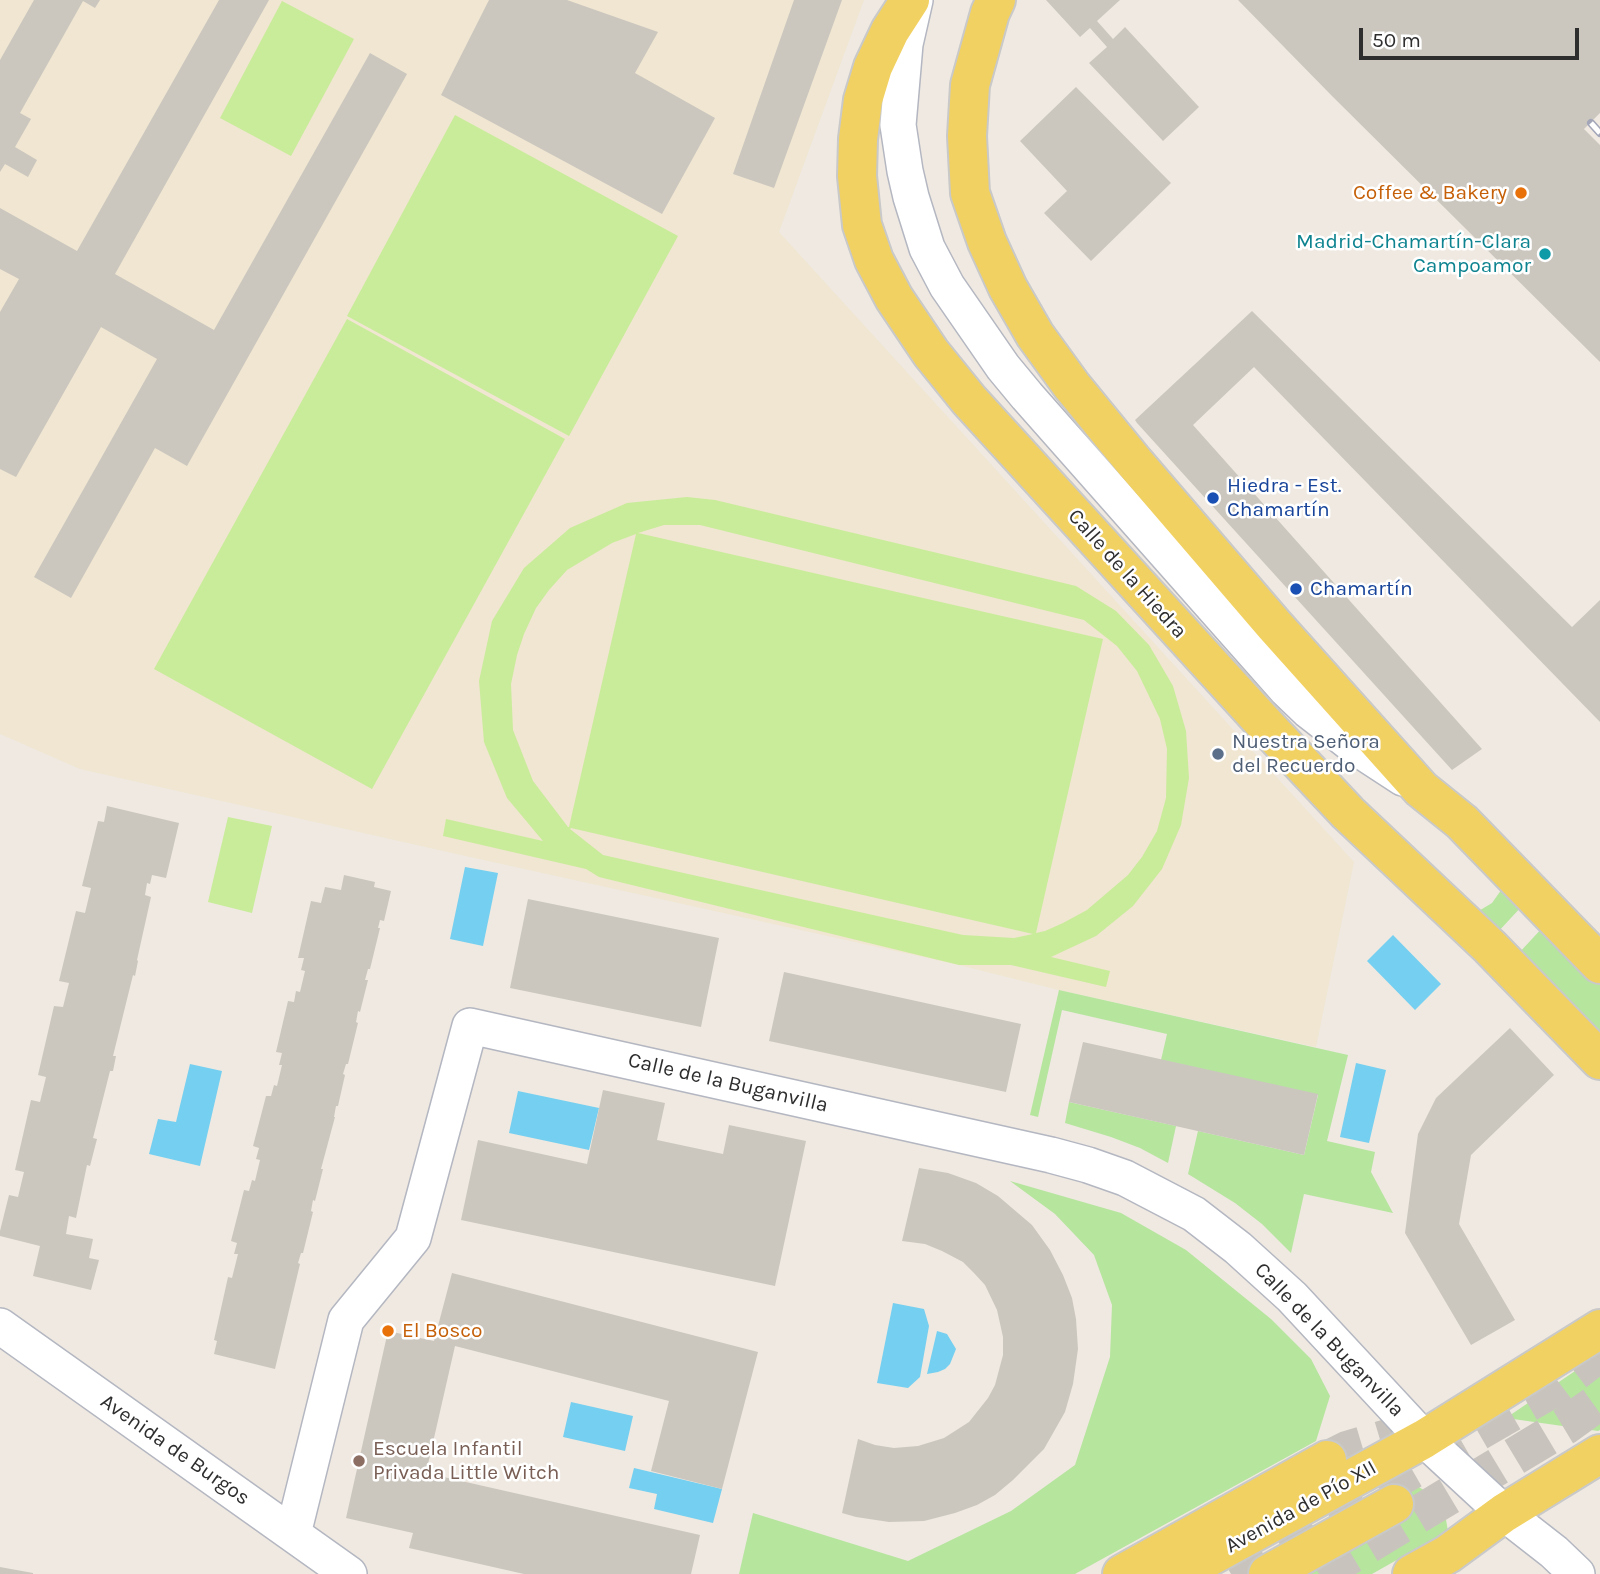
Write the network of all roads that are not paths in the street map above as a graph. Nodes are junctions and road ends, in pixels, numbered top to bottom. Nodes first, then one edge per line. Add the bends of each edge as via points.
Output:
1 (910, 0) edge
2 (915, 0) edge
3 (996, 0) edge
4 (1421, 789) junction
5 (1600, 964) edge
6 (1600, 1060) edge
7 (0, 1326) edge
8 (1600, 1329) edge
9 (1424, 1439) junction
10 (1600, 1454) edge
11 (1327, 1460) tunnel mouth
12 (1394, 1504) dead end
13 (1504, 1513) junction
14 (293, 1534) junction
15 (349, 1574) edge
16 (1122, 1574) edge
17 (1178, 1574) edge
18 (1268, 1574) edge
19 (1412, 1574) edge
20 (1577, 1574) edge

1 - 6 main road, Calle de la Hiedra via 873,67 858,139 862,225 894,298 969,400 1238,695 1348,813 1490,947
2 - 4 street, Calle de la Hiedra via 905,44 898,125 911,197 927,248 947,286 1027,396 1285,688 1354,746
3 - 4 main road, Calle de la Hiedra via 970,85 967,136 971,193 1008,288 1072,386 1135,463
4 - 5 main road, Calle de la Hiedra via 1462,822
7 - 14 street, Avenida de Burgos
8 - 9 main road
9 - 13 street
9 - 14 street, Calle de la Buganvilla via 1292,1297 1238,1248 1194,1214 1125,1178 1051,1155 470,1026 413,1238 346,1320
9 - 17 main road, Avenida de Pío XII
10 - 13 main road
11 - 16 main road
12 - 18 main road
13 - 19 main road
13 - 20 street
14 - 15 street, Avenida de Burgos

